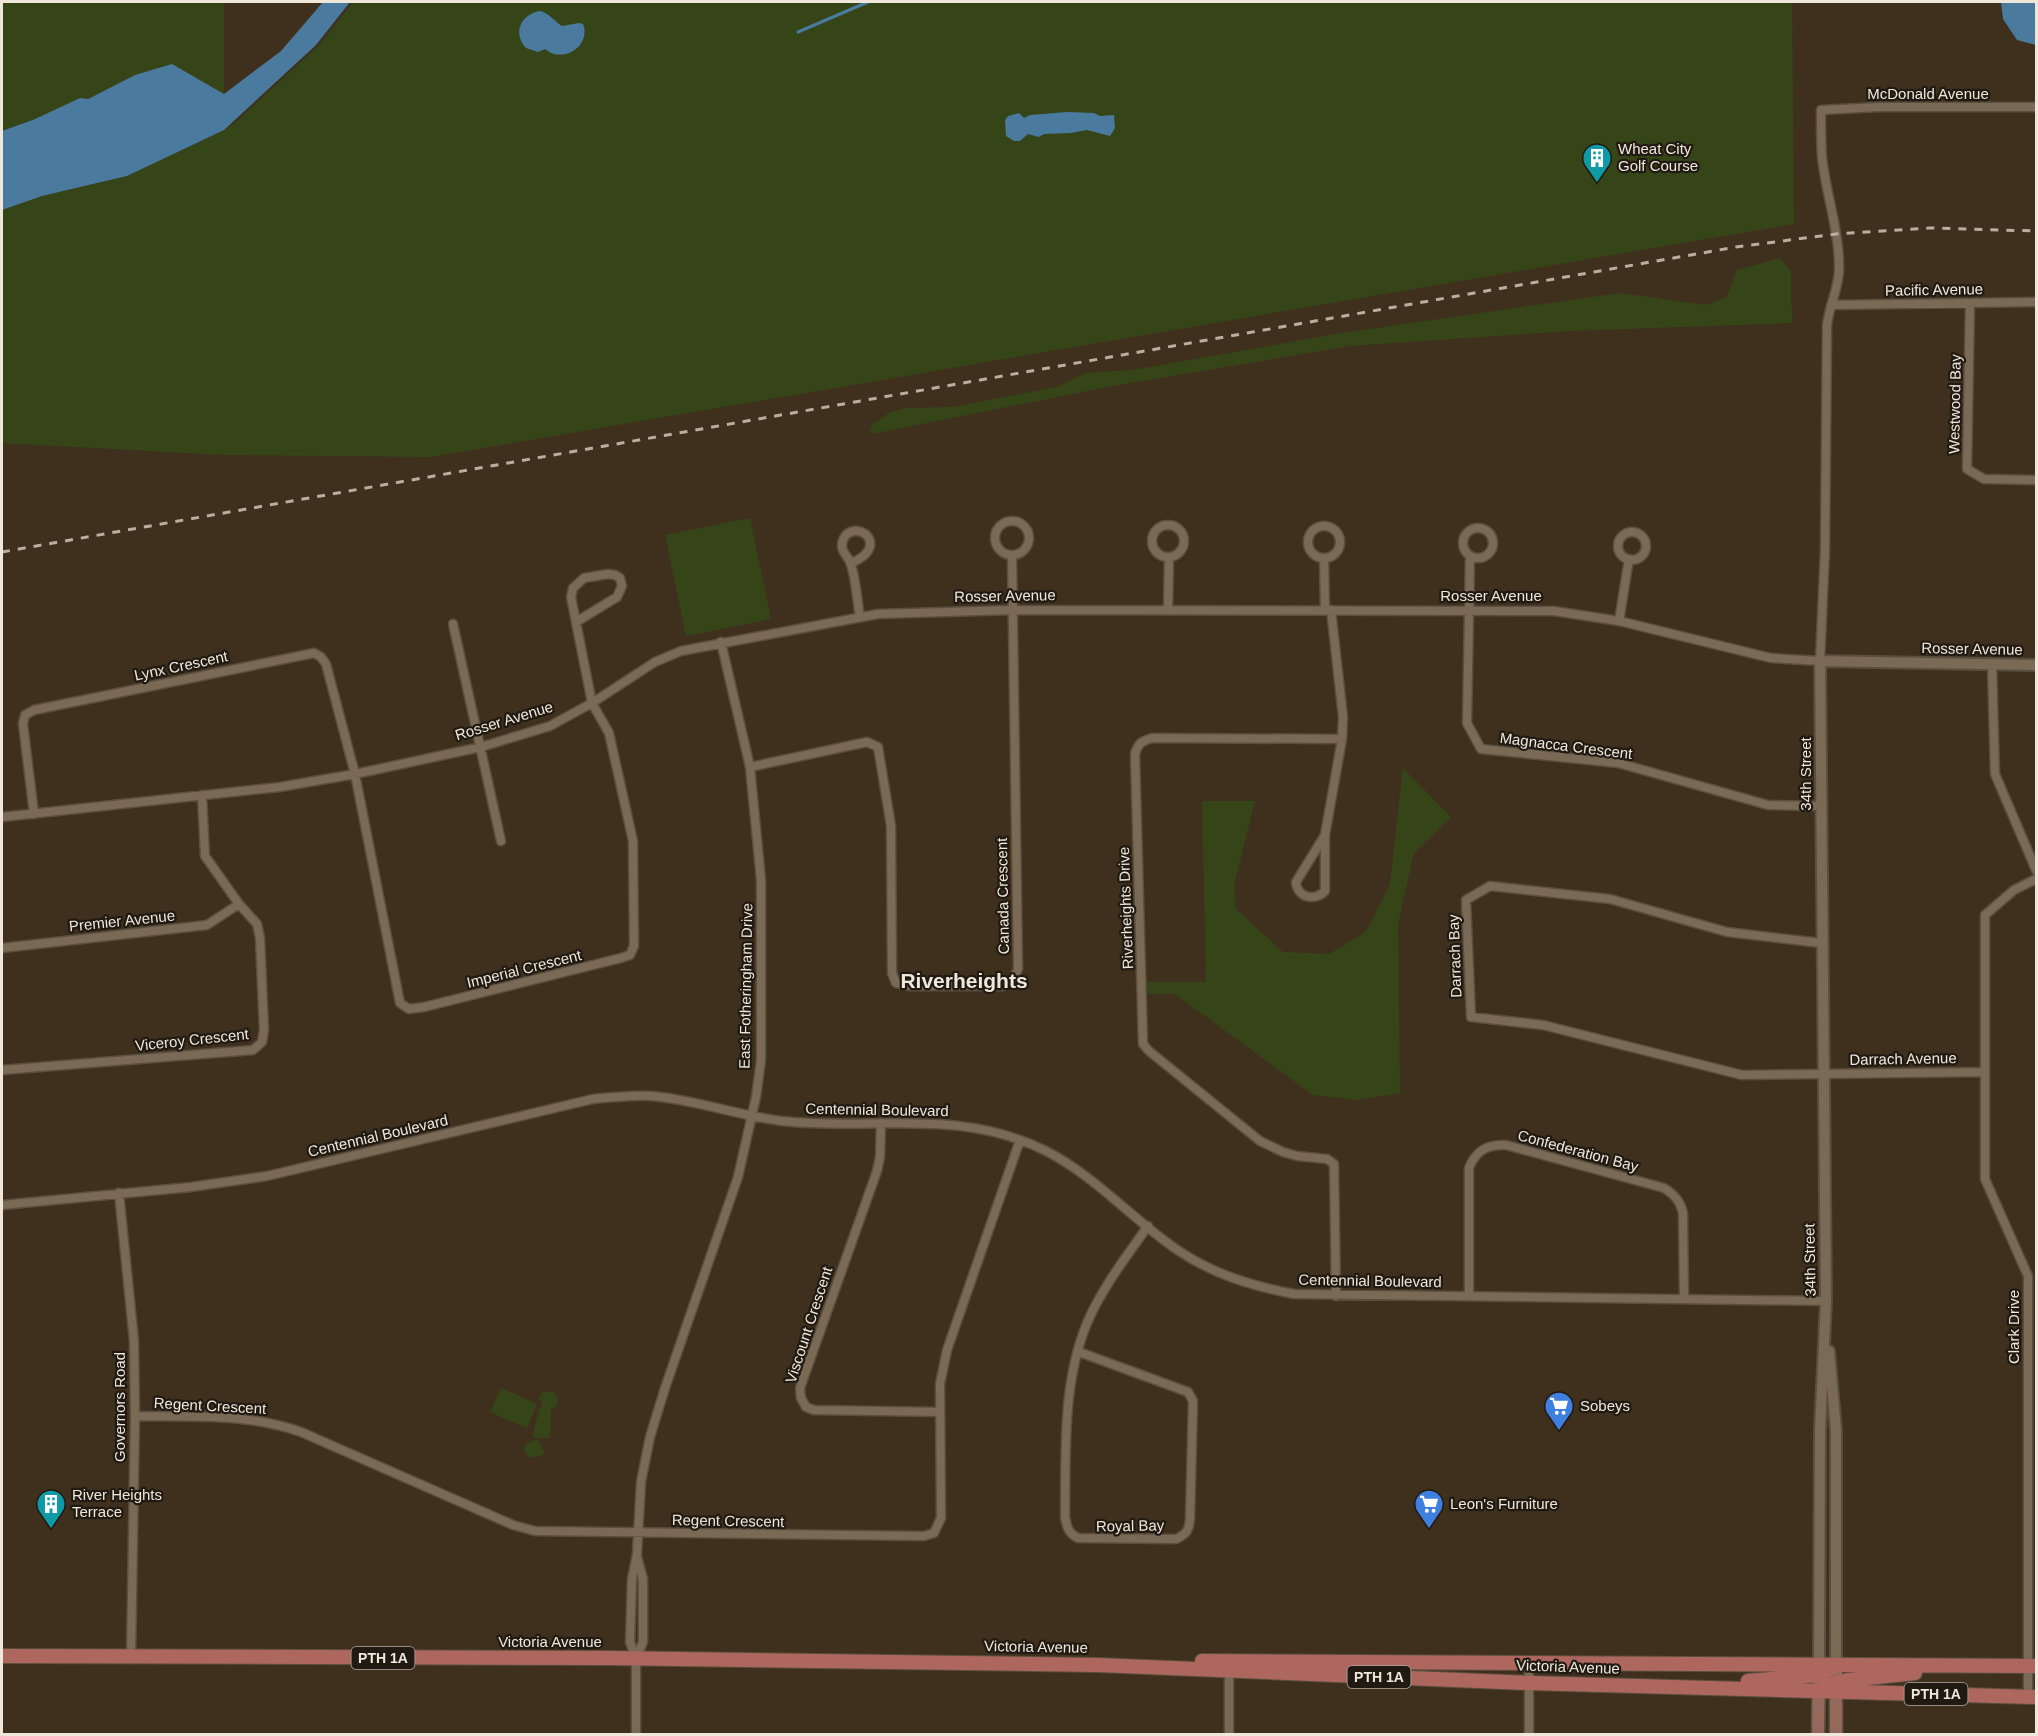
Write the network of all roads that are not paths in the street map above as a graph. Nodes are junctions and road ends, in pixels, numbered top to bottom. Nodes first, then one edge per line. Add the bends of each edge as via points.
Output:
1 (2037, 107) edge
2 (1821, 110) joint
3 (2037, 302) edge
4 (1970, 303) junction
5 (1831, 305) junction
6 (2037, 480) edge
7 (1012, 556) junction
8 (1470, 556) dead end
9 (1169, 557) junction
10 (1324, 558) dead end
11 (1629, 559) dead end
12 (851, 563) dead end
13 (1012, 610) junction
14 (1328, 610) junction
15 (1469, 610) junction
16 (1168, 611) junction
17 (860, 617) junction
18 (1619, 621) junction
19 (576, 622) junction
20 (453, 624) dead end
21 (721, 642) junction
22 (1820, 661) junction
23 (1992, 665) junction
24 (2037, 665) edge
25 (592, 703) junction
26 (1342, 739) junction
27 (481, 747) junction
28 (750, 767) junction
29 (355, 774) junction
30 (202, 795) junction
31 (1821, 806) junction
32 (34, 814) junction
33 (2, 818) edge
34 (1325, 835) junction
35 (501, 841) dead end
36 (2037, 870) edge
37 (2037, 879) edge
38 (239, 904) junction
39 (1821, 944) junction
40 (2, 948) edge
41 (2, 1070) edge
42 (1984, 1072) junction
43 (1823, 1074) junction
44 (752, 1116) junction
45 (881, 1123) junction
46 (1020, 1140) junction
47 (119, 1194) junction
48 (2, 1205) edge
49 (1148, 1226) junction
50 (1336, 1296) junction
51 (1469, 1296) junction
52 (1684, 1299) junction
53 (1826, 1301) junction
54 (1825, 1315) junction
55 (1079, 1352) junction
56 (940, 1412) junction
57 (135, 1416) junction
58 (1820, 1452) junction
59 (1836, 1452) junction
60 (637, 1533) junction
61 (637, 1554) junction
62 (2, 1656) edge
63 (131, 1657) junction
64 (636, 1659) junction
65 (1529, 1663) junction
66 (1229, 1665) junction
67 (1836, 1665) junction
68 (1984, 1666) junction
69 (2032, 1666) edge
70 (1819, 1670) junction
71 (1529, 1683) junction
72 (1836, 1686) junction
73 (1680, 1687) junction
74 (1818, 1690) junction
75 (2032, 1697) edge
76 (636, 1734) edge
77 (1229, 1734) edge
78 (1529, 1734) edge
79 (1818, 1734) edge
80 (1836, 1734) edge

1 - 2 street, McDonald Avenue
2 - 5 street, 34th Street via 1822,158 1835,230 1838,280
3 - 4 street, Pacific Avenue
4 - 5 street, Pacific Avenue
4 - 6 street, Westwood Bay via 1967,469 1984,479
5 - 22 street, 34th Street via 1827,325
7 - 7 street via 1023,552 1029,542 1023,525 1008,521 998,527 994,538 1001,553
7 - 13 street
8 - 15 street
9 - 9 street via 1179,553 1185,544 1183,533 1169,524 1159,527 1152,541 1155,551
9 - 16 street
10 - 14 street
11 - 18 street
12 - 17 street
13 - 16 street, Rosser Avenue
13 - 17 street, Rosser Avenue
13 - 28 street, Canada Crescent via 1018,969 1013,980 1003,986 896,983 892,973 891,826 878,747 867,742
14 - 15 street, Rosser Avenue
14 - 16 street, Rosser Avenue
14 - 26 street via 1342,690
15 - 18 street, Rosser Avenue via 1554,611
15 - 31 street, Magnacca Crescent via 1467,723 1480,749 1618,763 1768,805
17 - 21 street, Rosser Avenue
18 - 22 street, Rosser Avenue via 1771,657
19 - 19 street via 616,597 622,586 620,578 608,574 579,582 571,597
19 - 25 street
20 - 27 street
21 - 25 street, Rosser Avenue via 655,662
21 - 28 street, East Fotheringham Drive
22 - 23 street, Rosser Avenue
22 - 31 street, 34th Street
23 - 24 street, Rosser Avenue
23 - 36 street via 1995,774
25 - 27 street, Rosser Avenue via 550,726
25 - 29 street, Imperial Crescent via 609,733 633,841 634,946 630,955 621,958 424,1007 409,1009 400,1003
26 - 34 street
26 - 50 street, Riverheights Drive via 1152,738 1137,746 1135,754 1143,1044 1260,1141 1282,1152 1334,1164
27 - 29 street, Rosser Avenue
27 - 35 street
28 - 44 street, East Fotheringham Drive via 760,880 760,1060
29 - 30 street, Rosser Avenue
29 - 32 street, Lynx Crescent via 326,664 314,653 305,654 25,715
30 - 32 street, Rosser Avenue
30 - 38 street, Viceroy Crescent via 206,856
31 - 39 street, 34th Street
32 - 33 street, Rosser Avenue
34 - 34 street via 1296,882 1296,889 1307,897 1315,898 1325,891
37 - 42 street, Clark Drive via 2014,890 1985,915
38 - 40 street, Premier Avenue via 207,925
38 - 41 street, Viceroy Crescent via 257,924 260,938 264,1030 262,1042 253,1050
39 - 43 street, 34th Street
39 - 43 street, Darrach Bay via 1727,932 1610,899 1490,886 1466,900 1471,1017 1543,1025 1743,1075
42 - 43 street, Darrach Avenue
42 - 69 street, Clark Drive via 1985,1179 2028,1276
43 - 53 street, 34th Street
44 - 45 street, Centennial Boulevard via 811,1123
44 - 47 street, Centennial Boulevard via 661,1097 626,1095 593,1099 267,1176
44 - 60 street, East Fotheringham Drive via 738,1177 650,1437
45 - 46 street, Centennial Boulevard via 961,1125
45 - 56 street, Viscount Crescent via 877,1171 800,1388 801,1398 806,1407 814,1410
46 - 49 street, Centennial Boulevard via 1074,1168
46 - 56 street, Regent Crescent via 947,1350 940,1384
47 - 48 street, Centennial Boulevard
47 - 57 street, Governors Road via 134,1341
49 - 50 street, Centennial Boulevard via 1175,1248 1224,1275 1294,1294
49 - 55 street, Royal Bay via 1103,1290
50 - 51 street, Centennial Boulevard
51 - 52 street, Centennial Boulevard
51 - 52 street, Confederation Bay via 1469,1168 1473,1158 1493,1144 1672,1193 1683,1213
52 - 53 street, Centennial Boulevard
53 - 54 street, 34th Street
54 - 58 street, 34th Street
54 - 59 street, 34th Street
55 - 55 street, Royal Bay via 1071,1377 1067,1414 1065,1517 1071,1535 1088,1540 1176,1539 1184,1535 1189,1529 1191,1507 1192,1401 1188,1392
56 - 60 street, Regent Crescent via 941,1518 934,1533 924,1536
57 - 60 street, Regent Crescent via 241,1418 274,1423 513,1525 548,1532
57 - 63 street, Governors Road
58 - 59 street
58 - 70 street, 34th Street
59 - 67 street, 34th Street
60 - 61 street, East Fotheringham Drive
61 - 64 street via 630,1637
61 - 64 street via 643,1579 644,1642
62 - 63 main road, Victoria Avenue / PTH 1A
63 - 64 main road, Victoria Avenue / PTH 1A
64 - 66 main road, Victoria Avenue / PTH 1A
64 - 76 street
65 - 66 main road, Victoria Avenue / PTH 1A
65 - 70 main road, Victoria Avenue / PTH 1A
65 - 71 street
66 - 71 main road, Victoria Avenue / PTH 1A
66 - 77 street
67 - 68 main road, Victoria Avenue / PTH 1A
67 - 70 main road, Victoria Avenue / PTH 1A
67 - 72 main road, 34th Street
68 - 69 main road, Victoria Avenue / PTH 1A
68 - 72 main road
69 - 75 street, Clark Drive
70 - 73 main road
70 - 74 main road, 34th Street
71 - 73 main road, Victoria Avenue / PTH 1A
71 - 78 street
72 - 74 main road, Victoria Avenue / PTH 1A
72 - 75 main road, Victoria Avenue / PTH 1A
72 - 80 main road, 34th Street
73 - 74 main road, Victoria Avenue / PTH 1A
74 - 79 main road, 34th Street

